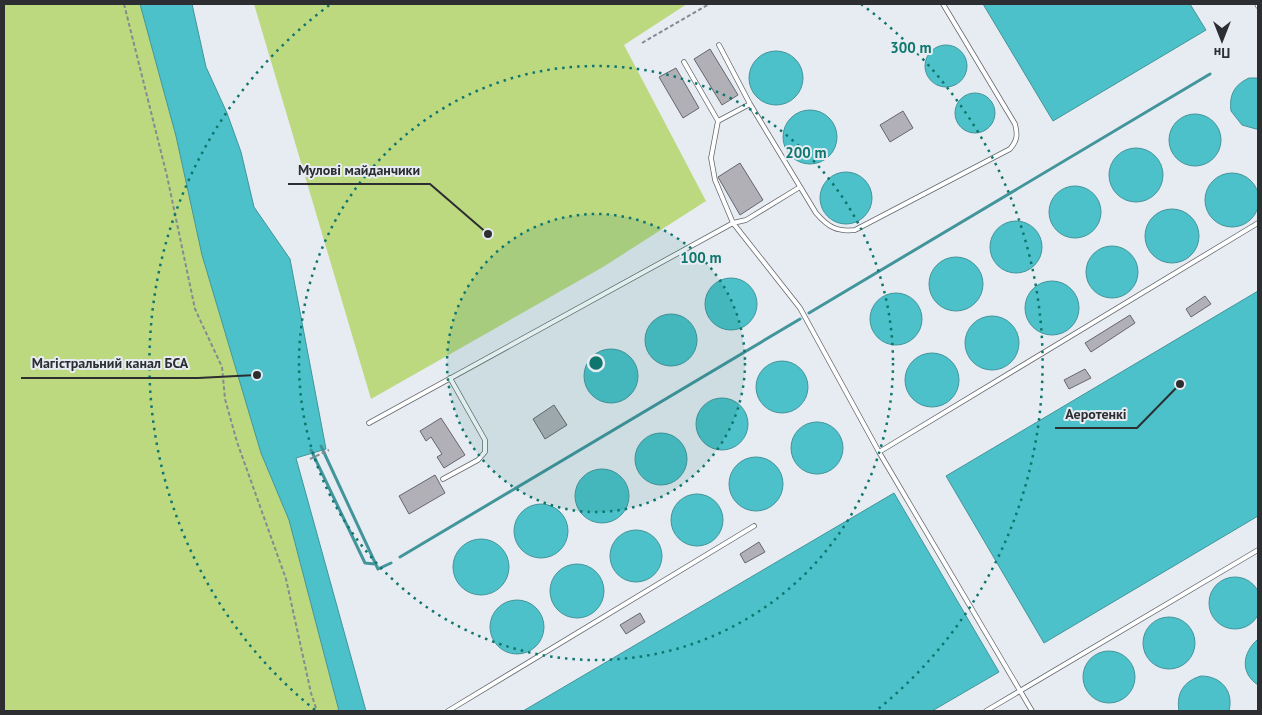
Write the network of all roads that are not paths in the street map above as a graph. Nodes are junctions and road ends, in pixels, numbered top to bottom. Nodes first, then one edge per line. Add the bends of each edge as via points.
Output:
1 (943, 4) edge
2 (719, 44) dead end
3 (684, 62) dead end
4 (750, 104) junction
5 (718, 121) junction
6 (800, 187) junction
7 (733, 223) junction
8 (1258, 223) edge
9 (450, 378) junction
10 (369, 423) dead end
11 (879, 452) junction
12 (443, 480) dead end
13 (754, 526) dead end
14 (1258, 550) edge
15 (1020, 691) junction
16 (448, 711) edge
17 (986, 711) edge
18 (1032, 711) edge

1 - 6 lane via 1015,124 1016,142 1010,149 855,230 841,231 827,225
2 - 4 lane
3 - 5 lane
4 - 5 lane
4 - 6 lane
5 - 7 lane via 711,158 715,180
6 - 7 lane via 746,220
7 - 9 lane
7 - 11 lane via 800,308
8 - 11 lane
9 - 10 lane
9 - 12 lane via 485,440 485,452 478,460
11 - 15 lane
13 - 16 lane
14 - 15 lane
15 - 17 lane
15 - 18 lane

